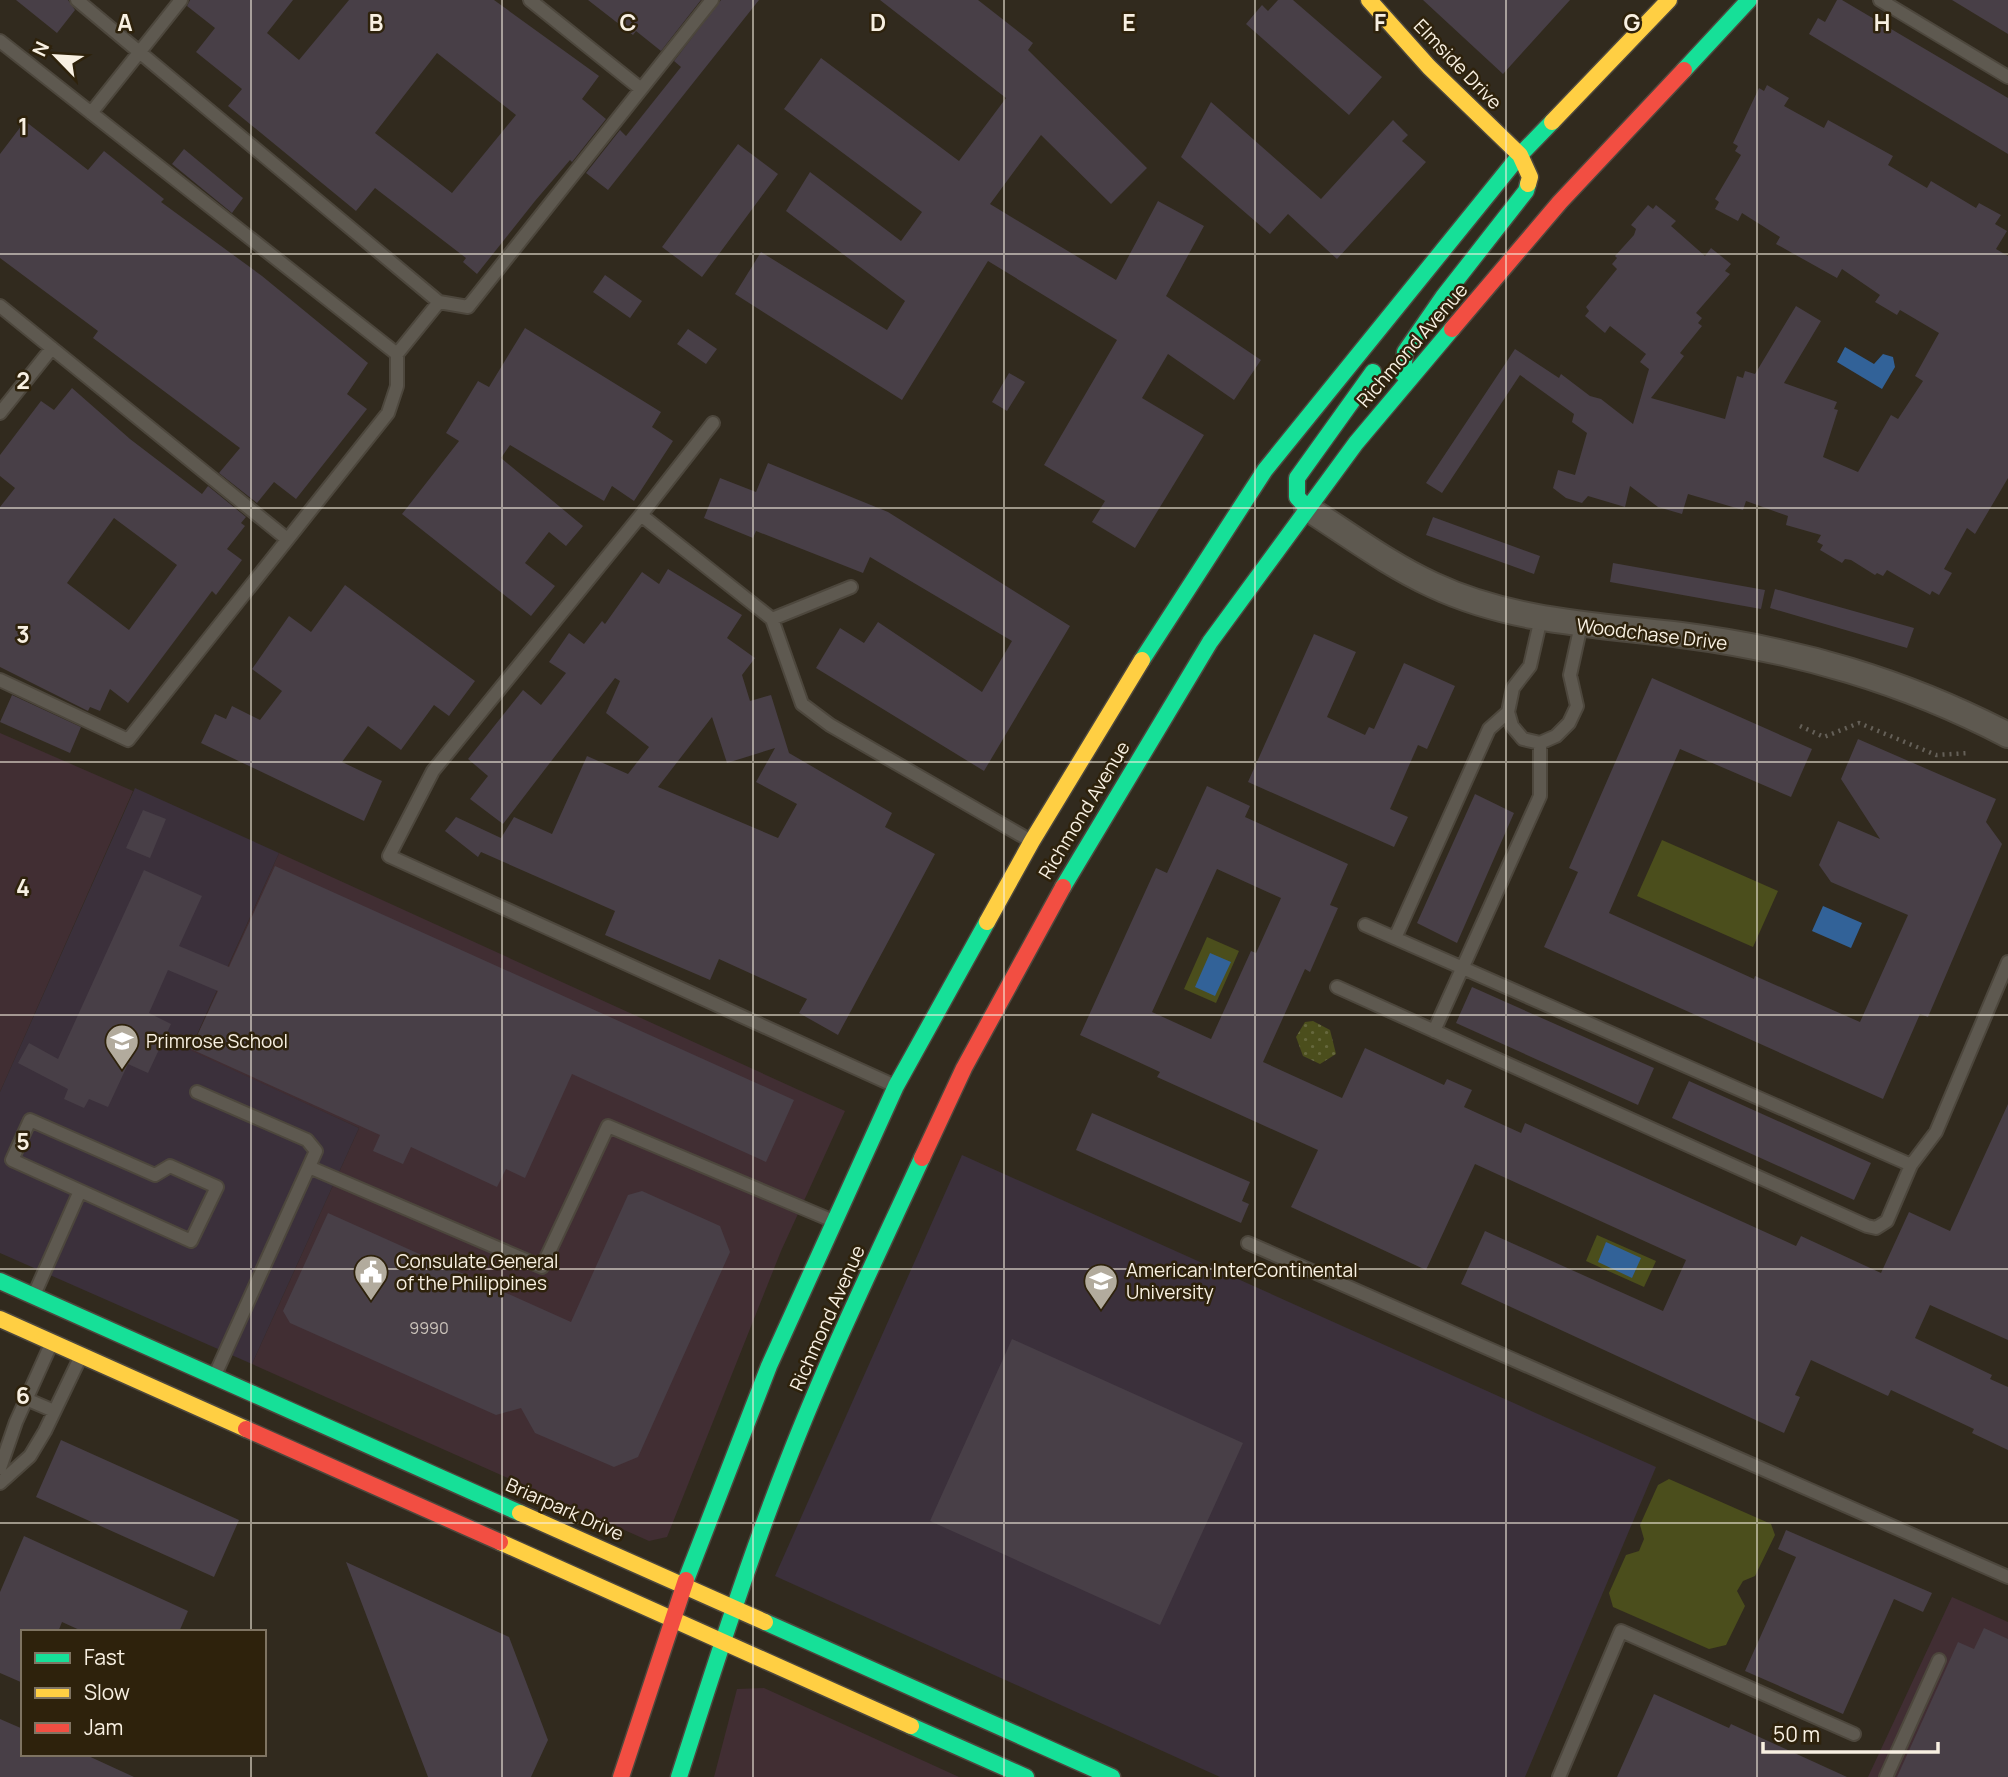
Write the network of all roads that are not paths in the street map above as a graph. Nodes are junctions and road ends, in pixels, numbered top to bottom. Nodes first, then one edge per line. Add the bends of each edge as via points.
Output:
1 (76, 0) edge
2 (181, 0) edge
3 (530, 0) edge
4 (712, 0) edge
5 (1369, 0) edge
6 (1669, 0) edge
7 (1749, 0) edge
8 (1880, 0) edge
9 (0, 41) edge
10 (139, 52) junction
11 (2008, 78) edge
12 (640, 89) junction
13 (91, 113) junction
14 (1520, 155) junction
15 (439, 302) junction
16 (0, 306) edge
17 (1396, 307) junction
18 (52, 348) junction
19 (397, 354) junction
20 (1401, 389) junction
21 (0, 413) edge
22 (713, 422) dead end
23 (1307, 508) junction
24 (641, 515) junction
25 (287, 539) junction
26 (851, 587) dead end
27 (1541, 618) junction
28 (772, 619) junction
29 (1581, 625) junction
30 (0, 680) edge
31 (1508, 712) junction
32 (2008, 735) edge
33 (1540, 743) junction
34 (1037, 844) junction
35 (1365, 925) dead end
36 (1395, 938) junction
37 (2008, 962) edge
38 (1464, 968) junction
39 (1337, 987) dead end
40 (1434, 1031) junction
41 (896, 1086) junction
42 (197, 1092) dead end
43 (1911, 1165) junction
44 (309, 1167) junction
45 (80, 1191) junction
46 (840, 1223) junction
47 (1248, 1242) dead end
48 (0, 1281) edge
49 (34, 1296) junction
50 (0, 1319) edge
51 (52, 1342) junction
52 (81, 1355) junction
53 (215, 1376) junction
54 (26, 1399) junction
55 (54, 1411) junction
56 (0, 1468) edge
57 (0, 1483) edge
58 (2008, 1577) edge
59 (683, 1585) junction
60 (734, 1606) junction
61 (671, 1618) junction
62 (724, 1642) junction
63 (1939, 1660) dead end
64 (1854, 1734) dead end
65 (621, 1777) edge
66 (679, 1777) edge
67 (1026, 1777) edge
68 (1112, 1777) edge
69 (1559, 1777) edge
70 (1886, 1777) edge

1 - 10 lane
2 - 10 lane
3 - 12 lane
4 - 12 lane
5 - 14 main road, Elmside Drive via 1429,67
6 - 14 main road, Richmond Avenue
7 - 20 main road, Richmond Avenue via 1560,202
8 - 11 lane
9 - 13 lane
10 - 13 lane
10 - 15 lane
12 - 15 lane via 468,307
13 - 19 lane
14 - 17 main road, Richmond Avenue
14 - 20 main road via 1531,177 1526,191 1405,352
15 - 19 lane
16 - 18 lane
17 - 23 main road via 1384,354 1297,478 1297,497
17 - 34 main road, Richmond Avenue via 1252,489 1171,613
18 - 21 lane
18 - 25 lane
19 - 25 lane via 397,386 388,413
20 - 23 main road, Richmond Avenue
22 - 24 lane
23 - 27 street, Woodchase Drive via 1434,585
23 - 60 main road, Richmond Avenue via 1210,642 1068,864 880,1232
24 - 28 lane
24 - 41 lane via 433,771 389,856
25 - 30 lane via 128,740
26 - 28 lane
27 - 29 street, Woodchase Drive
27 - 31 lane via 1530,666 1513,688
28 - 34 lane via 802,704 830,725
29 - 32 street, Woodchase Drive via 1683,635 1812,658 1931,698
29 - 33 lane via 1570,675 1577,706 1556,736
31 - 33 lane via 1523,739
31 - 36 lane via 1489,729
33 - 38 lane via 1540,796
34 - 41 main road, Richmond Avenue
35 - 36 lane
36 - 38 lane
37 - 43 lane via 1936,1132
38 - 40 lane
38 - 43 lane
39 - 40 lane
40 - 43 lane via 1867,1226 1876,1228 1887,1221
41 - 46 main road, Richmond Avenue
42 - 44 lane via 307,1140 316,1152
44 - 46 lane via 542,1266 608,1126
44 - 53 lane
45 - 45 lane via 191,1241 216,1186 170,1166 155,1175 30,1120 12,1160
45 - 49 lane
46 - 59 main road, Richmond Avenue via 769,1366
47 - 58 lane
48 - 49 main road, Briarpark Drive
49 - 53 main road, Briarpark Drive
50 - 51 main road
51 - 52 main road
51 - 54 lane
52 - 55 lane
52 - 61 main road
53 - 59 main road, Briarpark Drive
54 - 55 lane
54 - 56 lane
55 - 57 lane via 30,1456
59 - 60 main road, Briarpark Drive
59 - 61 main road, Richmond Avenue
60 - 62 main road, Richmond Avenue
60 - 68 main road, Briarpark Drive
61 - 62 main road
61 - 65 main road, Richmond Avenue
62 - 66 main road, Richmond Avenue
62 - 67 main road
63 - 70 lane
64 - 69 lane via 1621,1631

